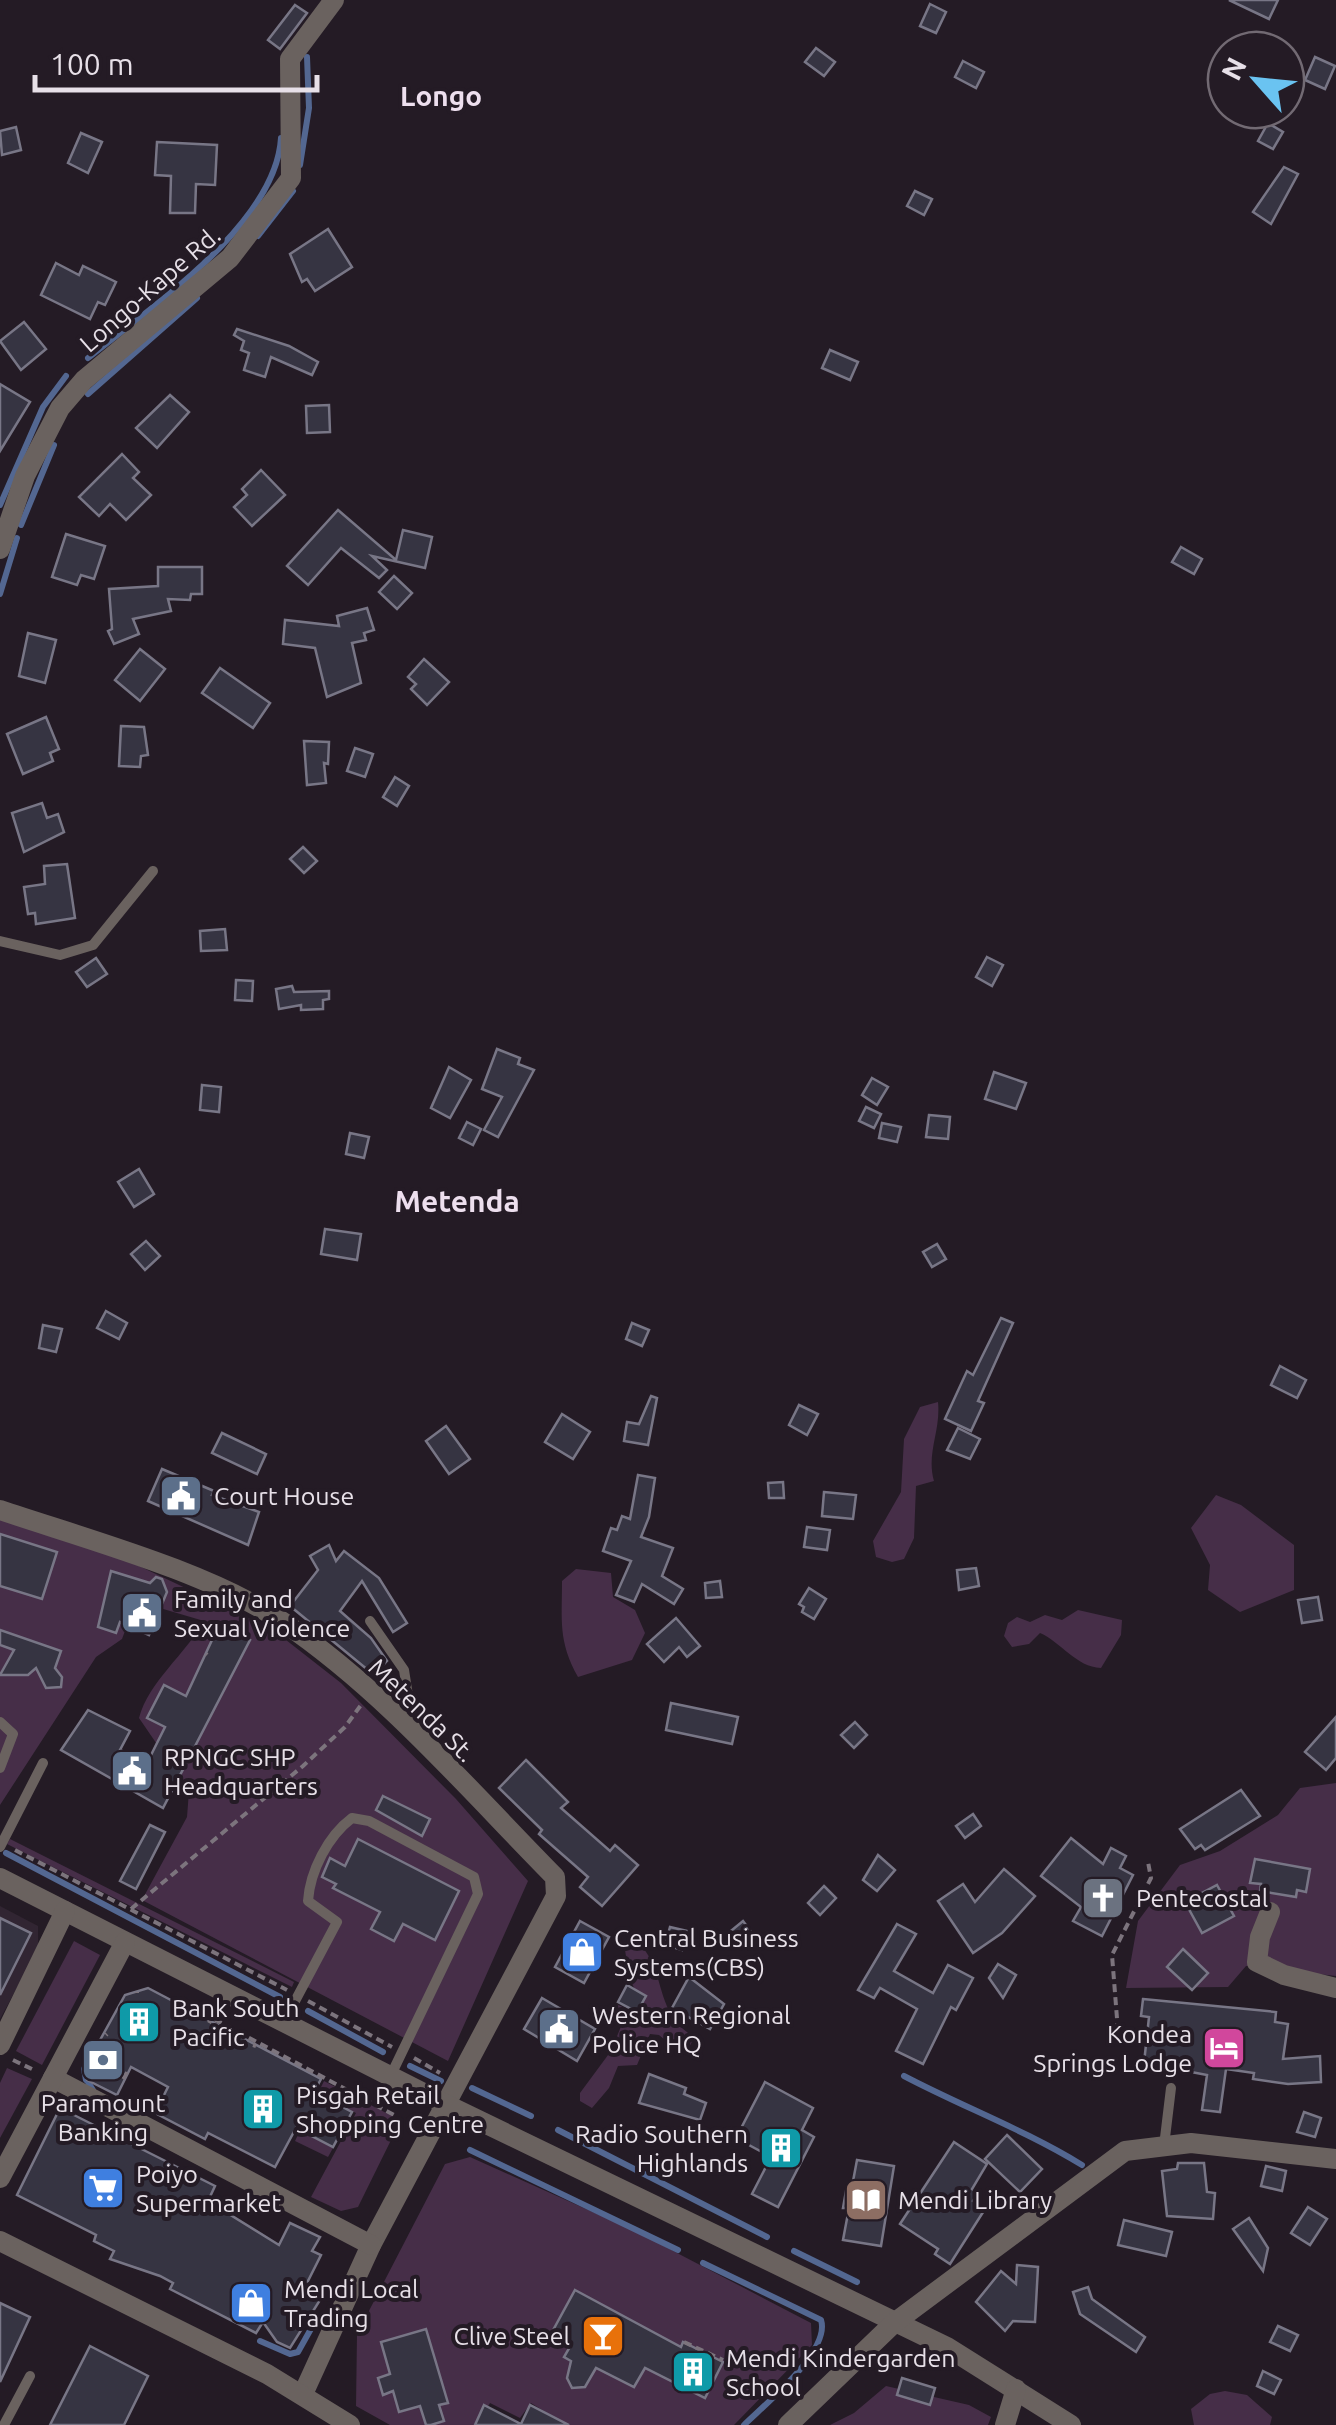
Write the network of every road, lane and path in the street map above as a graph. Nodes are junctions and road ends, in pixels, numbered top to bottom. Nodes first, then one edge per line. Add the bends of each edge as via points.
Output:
1 (334, 0) edge
2 (0, 549) edge
3 (153, 871) dead end
4 (0, 940) edge
5 (0, 1510) edge
6 (370, 1621) dead end
7 (369, 1693) junction
8 (0, 1722) edge
9 (414, 1734) junction
10 (43, 1762) dead end
11 (0, 1768) edge
12 (3, 1846) edge
13 (1148, 1862) dead end
14 (0, 1878) edge
15 (131, 1909) junction
16 (65, 1911) junction
17 (1270, 1912) dead end
18 (125, 1942) junction
19 (1336, 1988) edge
20 (298, 1996) junction
21 (180, 2001) dead end
22 (285, 2020) junction
23 (1118, 2031) dead end
24 (0, 2045) edge
25 (400, 2051) junction
26 (0, 2054) edge
27 (128, 2071) dead end
28 (440, 2073) dead end
29 (390, 2075) junction
30 (52, 2078) junction
31 (123, 2080) dead end
32 (1171, 2088) dead end
33 (350, 2092) junction
34 (444, 2104) junction
35 (342, 2107) dead end
36 (394, 2115) dead end
37 (1164, 2146) junction
38 (1336, 2160) edge
39 (0, 2178) edge
40 (0, 2242) edge
41 (371, 2245) junction
42 (894, 2323) junction
43 (684, 2342) dead end
44 (723, 2360) dead end
45 (30, 2376) dead end
46 (1016, 2390) junction
47 (303, 2394) junction
48 (4, 2425) edge
49 (350, 2425) edge
50 (788, 2425) edge
51 (1005, 2425) edge
52 (1071, 2425) edge

1 - 2 street, Longo-Kape Rd. via 290,60 291,178 230,258 84,380 60,408 25,476
3 - 4 lane via 93,945 60,955
5 - 7 street, Metenda St. via 147,1560 259,1608
6 - 9 lane via 404,1670
7 - 9 street, Metenda St.
7 - 15 path via 346,1728
8 - 11 lane via 13,1734
9 - 34 street, Metenda St. via 556,1877 556,1896
10 - 12 lane
12 - 15 path
13 - 23 path via 1151,1878 1112,1955
14 - 16 street
15 - 20 path
16 - 18 street
16 - 24 street
17 - 19 street via 1257,1962
18 - 22 street
18 - 30 street
20 - 22 lane
20 - 25 path
20 - 25 lane via 337,1922 308,1901 309,1882 336,1830 352,1818 369,1821 452,1864 474,1877 478,1894
21 - 33 path
22 - 29 street
25 - 28 path
25 - 29 lane
26 - 30 path
27 - 31 path
29 - 34 street
30 - 39 street
30 - 41 street
32 - 37 lane
33 - 35 path
33 - 36 path
34 - 41 street, Metenda St.
34 - 42 street
37 - 38 street via 1191,2143
37 - 42 street via 1125,2151
40 - 47 street
41 - 47 street, Metenda St.
42 - 46 street
42 - 50 street
43 - 44 path
45 - 48 lane
46 - 51 street
46 - 52 street
47 - 49 street

